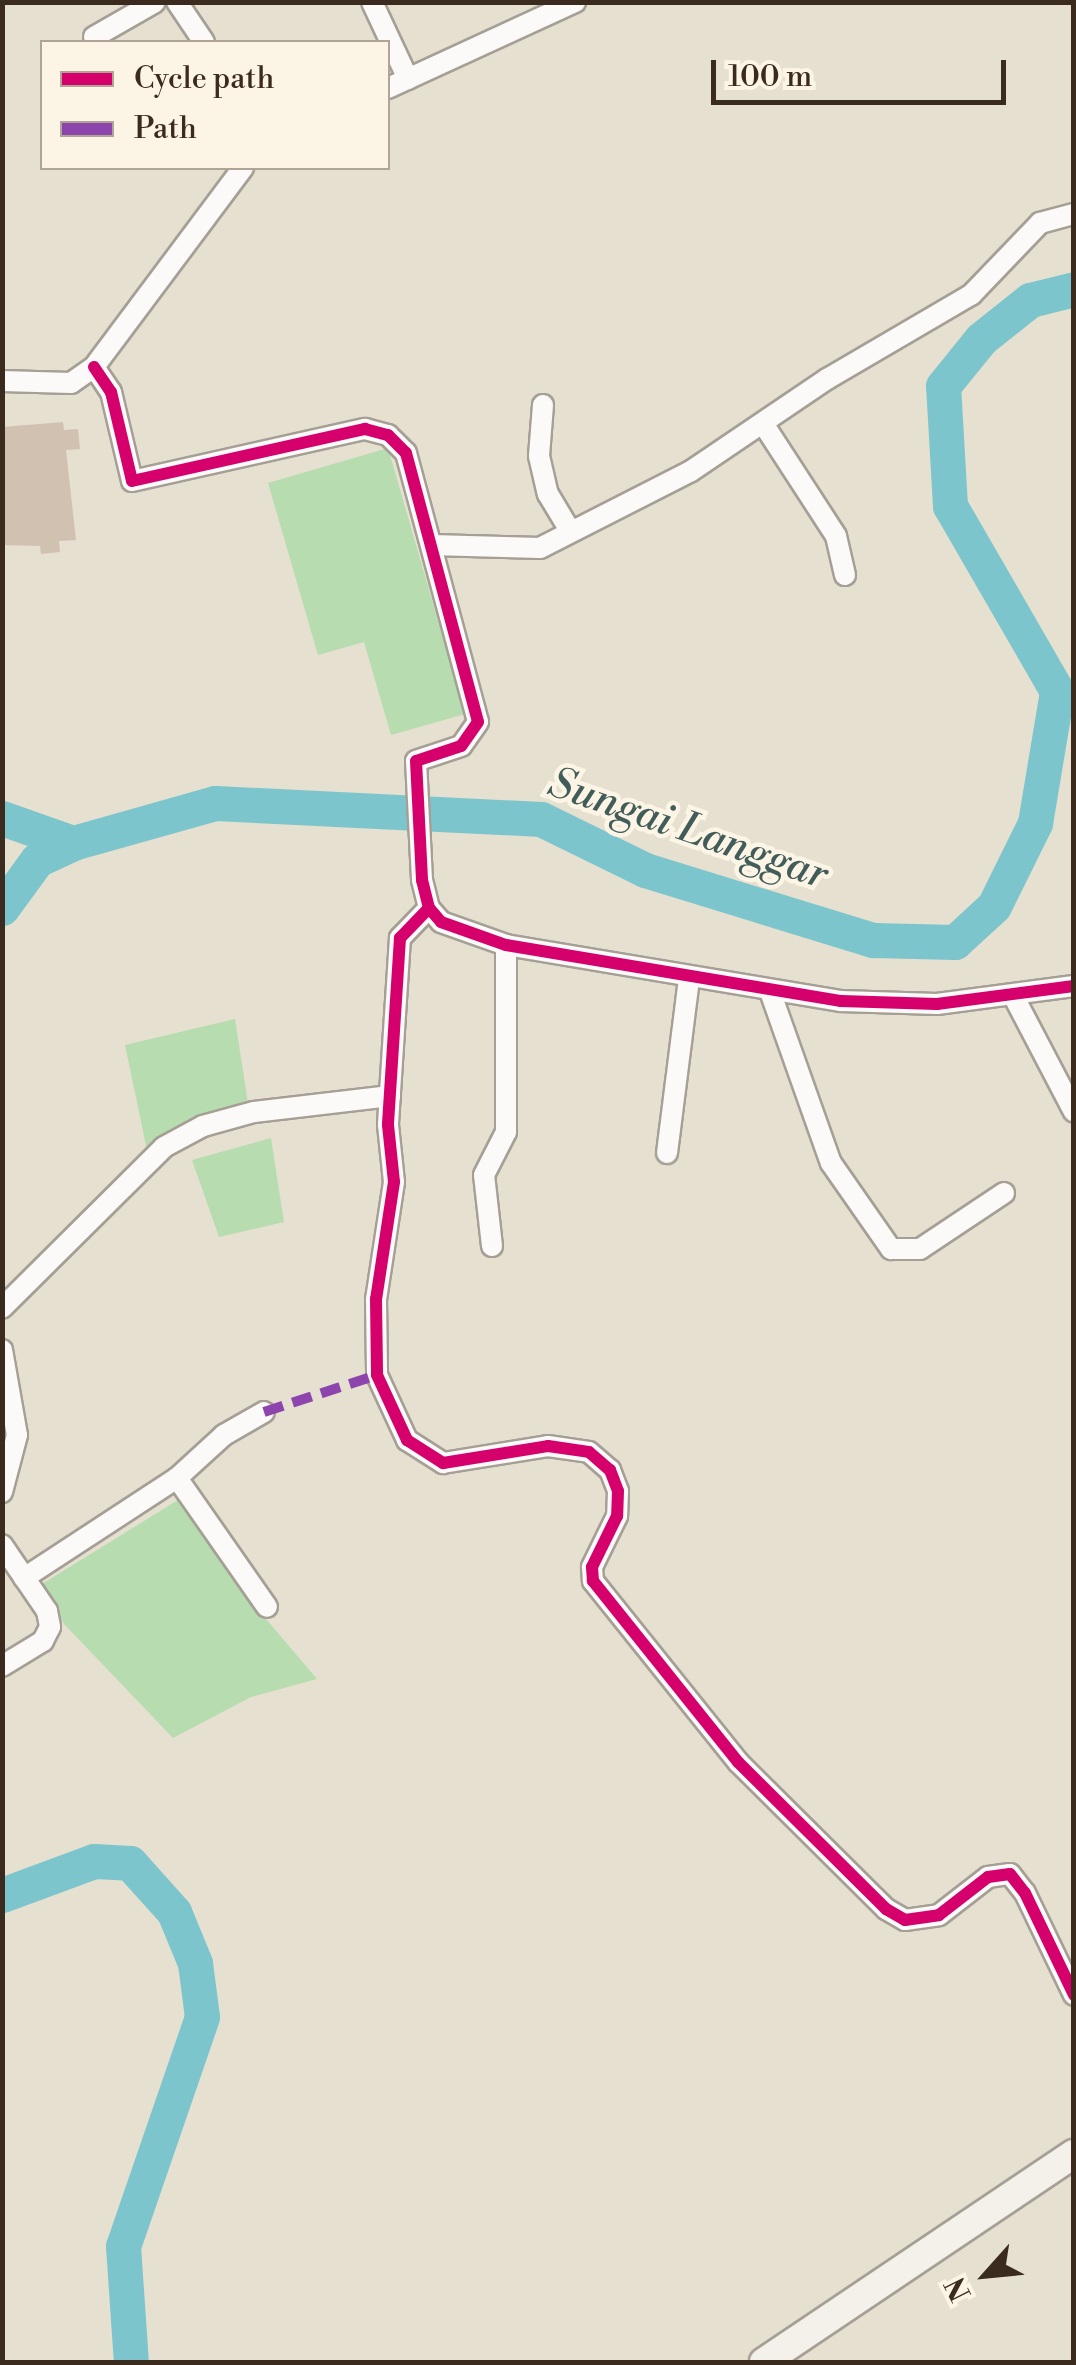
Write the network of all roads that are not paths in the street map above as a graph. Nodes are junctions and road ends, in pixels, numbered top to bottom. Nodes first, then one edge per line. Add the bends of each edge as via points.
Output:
1 (155, 2) edge
2 (177, 2) edge
3 (372, 2) edge
4 (574, 2) edge
5 (94, 36) dead end
6 (203, 40) edge
7 (390, 40) edge
8 (390, 40) edge
9 (408, 79) junction
10 (390, 87) edge
11 (242, 170) edge
12 (1074, 214) edge
13 (94, 367) junction
14 (2, 381) edge
15 (543, 405) dead end
16 (764, 425) junction
17 (569, 528) junction
18 (432, 545) junction
19 (845, 575) dead end
20 (429, 908) junction
21 (506, 945) junction
22 (689, 978) junction
23 (1074, 986) edge
24 (771, 994) junction
25 (1015, 999) junction
26 (390, 1096) junction
27 (1074, 1112) edge
28 (666, 1153) dead end
29 (1004, 1194) dead end
30 (492, 1246) dead end
31 (2, 1308) edge
32 (2, 1350) edge
33 (264, 1412) dead end
34 (177, 1478) junction
35 (2, 1492) edge
36 (2, 1545) edge
37 (24, 1578) junction
38 (267, 1606) dead end
39 (2, 1666) edge
40 (1074, 1995) edge
41 (1074, 2154) edge
42 (764, 2362) edge

1 - 5 street
2 - 6 street
3 - 8 street
4 - 9 street
7 - 9 street
9 - 10 street
11 - 13 street
12 - 16 street via 1040,224 971,295 827,378
13 - 14 street via 71,383
13 - 18 street via 111,392 132,481 377,429 406,453
15 - 17 street via 539,456 548,494
16 - 17 street via 691,471
16 - 19 street via 836,536
17 - 18 street via 540,548 517,552
18 - 20 street via 478,722 461,746 416,761
20 - 21 street via 458,930
20 - 26 street via 400,938
21 - 22 street
21 - 30 street via 506,1132 484,1174
22 - 24 street
22 - 28 street
23 - 25 street
24 - 25 street via 937,1004
24 - 29 street via 831,1162 891,1249 920,1249
25 - 27 street
26 - 31 street via 254,1112 203,1126 164,1147
26 - 40 street via 394,1182 376,1299 377,1376 407,1440 443,1464 548,1446 590,1452 610,1470 618,1490 618,1516 592,1567 593,1581 738,1762 906,1920 939,1915 988,1877 1010,1874
32 - 35 street via 17,1435
33 - 34 street via 224,1435
34 - 37 street
34 - 38 street
36 - 37 street
37 - 39 street via 50,1627 43,1641
41 - 42 main road

